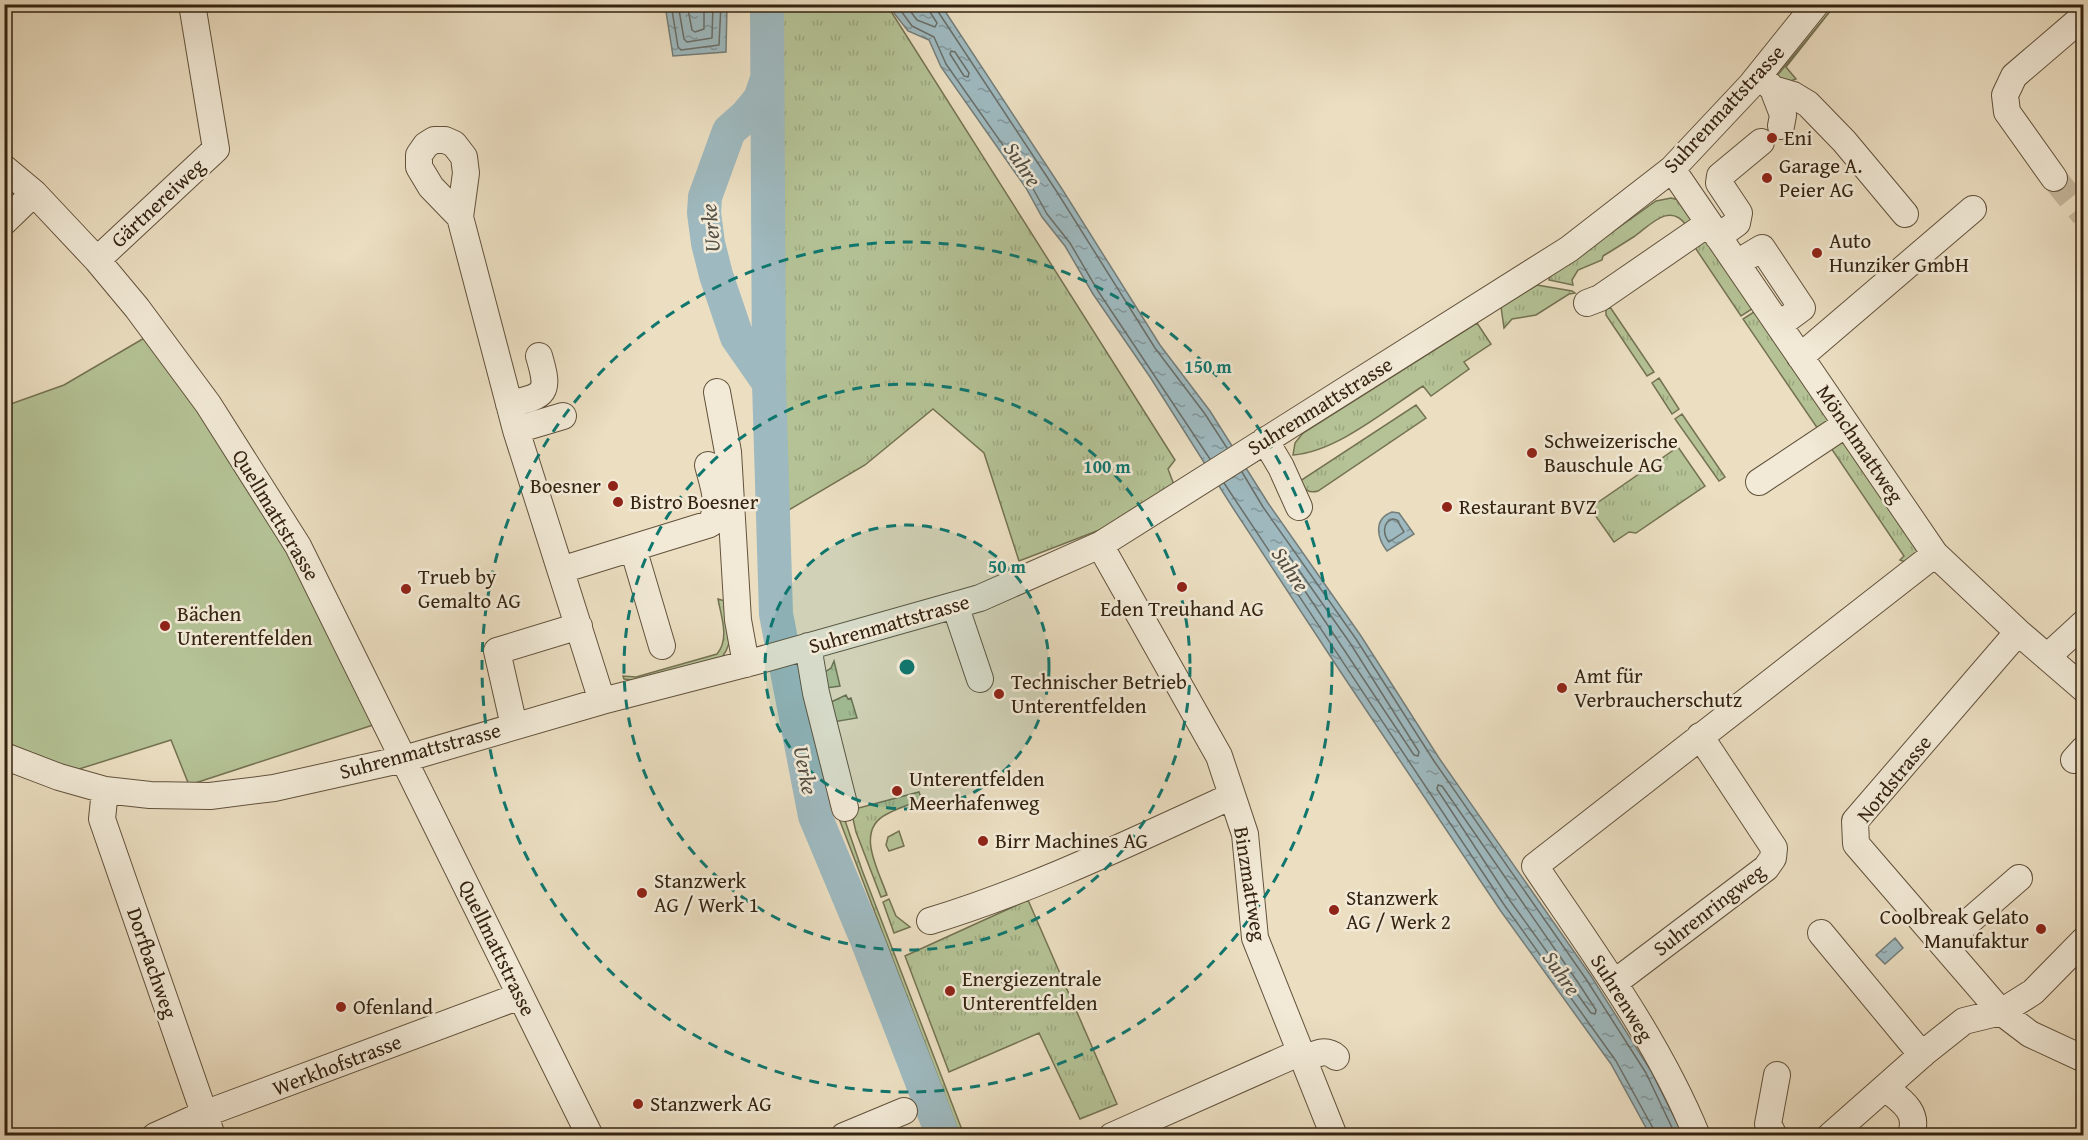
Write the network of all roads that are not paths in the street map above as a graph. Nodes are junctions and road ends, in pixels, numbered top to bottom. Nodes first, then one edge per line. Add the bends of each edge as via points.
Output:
1 (192, 4) edge
2 (1815, 4) edge
3 (2084, 16) edge
4 (1766, 82) junction
5 (4, 168) edge
6 (1672, 169) junction
7 (2054, 178) tunnel mouth
8 (34, 193) junction
9 (1973, 209) dead end
10 (1905, 214) dead end
11 (460, 217) dead end
12 (4, 222) edge
13 (1714, 230) junction
14 (97, 260) junction
15 (1587, 303) dead end
16 (539, 356) dead end
17 (1800, 357) junction
18 (717, 392) dead end
19 (509, 404) junction
20 (563, 417) dead end
21 (1846, 424) junction
22 (516, 430) junction
23 (1258, 444) junction
24 (708, 465) dead end
25 (1760, 482) dead end
26 (1299, 507) dead end
27 (1100, 545) junction
28 (633, 548) junction
29 (1935, 554) junction
30 (561, 570) junction
31 (955, 605) junction
32 (2084, 623) edge
33 (579, 626) junction
34 (2018, 632) junction
35 (662, 646) dead end
36 (804, 648) junction
37 (2047, 657) junction
38 (749, 663) junction
39 (980, 679) dead end
40 (2084, 689) edge
41 (602, 701) junction
42 (514, 726) junction
43 (1700, 736) junction
44 (4, 756) edge
45 (404, 759) junction
46 (105, 790) junction
47 (1232, 796) junction
48 (845, 808) dead end
49 (2019, 878) dead end
50 (930, 921) dead end
51 (1821, 933) dead end
52 (2084, 940) edge
53 (1943, 944) junction
54 (1614, 983) junction
55 (520, 996) junction
56 (2001, 1012) junction
57 (1302, 1055) junction
58 (1922, 1055) junction
59 (1336, 1057) dead end
60 (2084, 1059) edge
61 (1778, 1075) dead end
62 (1885, 1088) junction
63 (904, 1111) dead end
64 (208, 1125) edge
65 (155, 1136) edge
66 (590, 1136) edge
67 (844, 1136) edge
68 (1112, 1136) edge
69 (1334, 1136) edge
70 (1697, 1136) edge
71 (1774, 1136) edge
72 (1830, 1136) edge
73 (1910, 1136) edge

1 - 14 street, Gärtnereiweg via 216,149
2 - 4 street, Suhrenmattstrasse
3 - 7 street via 2013,76 2005,95 2007,112
4 - 6 street, Suhrenmattstrasse
4 - 10 street via 1808,104
4 - 13 street via 1783,115 1771,134 1720,176 1719,183 1739,213 1737,223
5 - 8 street, Quellmattstrasse
6 - 13 street, Mönchmattweg
6 - 23 street, Suhrenmattstrasse via 1569,249
8 - 12 street
8 - 14 street, Quellmattstrasse
9 - 17 street
11 - 19 street
13 - 15 street
13 - 17 street, Mönchmattweg
14 - 45 street, Quellmattstrasse via 208,404 298,546
16 - 19 street via 545,381 539,396
17 - 21 street, Mönchmattweg
18 - 38 street via 728,452 738,620
19 - 22 street
20 - 22 street
21 - 25 street
21 - 29 street, Mönchmattweg
22 - 30 street
23 - 26 street via 1281,467
23 - 27 street, Suhrenmattstrasse
24 - 28 street via 716,497 715,517 710,524
27 - 31 street, Suhrenmattstrasse via 980,598
27 - 47 street, Binzmattweg via 1219,756
28 - 30 street
28 - 35 street
29 - 34 street, Mönchmattweg
29 - 43 street
30 - 33 street
31 - 36 street, Suhrenmattstrasse
31 - 39 street
32 - 37 street
33 - 41 street
33 - 42 street via 497,651
34 - 37 street, Mönchmattweg
34 - 53 street, Nordstrasse via 1855,821 1856,844
36 - 38 street, Suhrenmattstrasse
36 - 48 street
37 - 40 street, Mönchmattweg
38 - 41 street, Suhrenmattstrasse
41 - 42 street, Suhrenmattstrasse
42 - 45 street, Suhrenmattstrasse
43 - 54 street, Suhrenringweg via 1774,848 1773,858 1766,868
43 - 54 street, Suhrenweg via 1535,867
44 - 46 street, Suhrenmattstrasse
45 - 46 street, Suhrenmattstrasse via 274,788 210,796
45 - 55 street, Quellmattstrasse
46 - 64 street, Dorfbachweg via 102,819
47 - 50 street via 1055,877
47 - 57 street, Binzmattweg via 1245,834 1255,938
49 - 53 street
51 - 58 street
52 - 56 street via 2033,993
53 - 56 street, Nordstrasse
54 - 70 street, Suhrenweg via 1683,1099
55 - 64 street, Werkhofstrasse
55 - 66 street, Quellmattstrasse
56 - 58 street via 1964,1021
56 - 60 street, Nordstrasse via 2030,1034
57 - 59 street via 1324,1051
57 - 68 street
57 - 69 street, Binzmattweg
58 - 62 street
61 - 71 street via 1768,1124
62 - 72 street
62 - 73 street via 1909,1107 1914,1120
63 - 67 street
64 - 65 street, Werkhofstrasse

